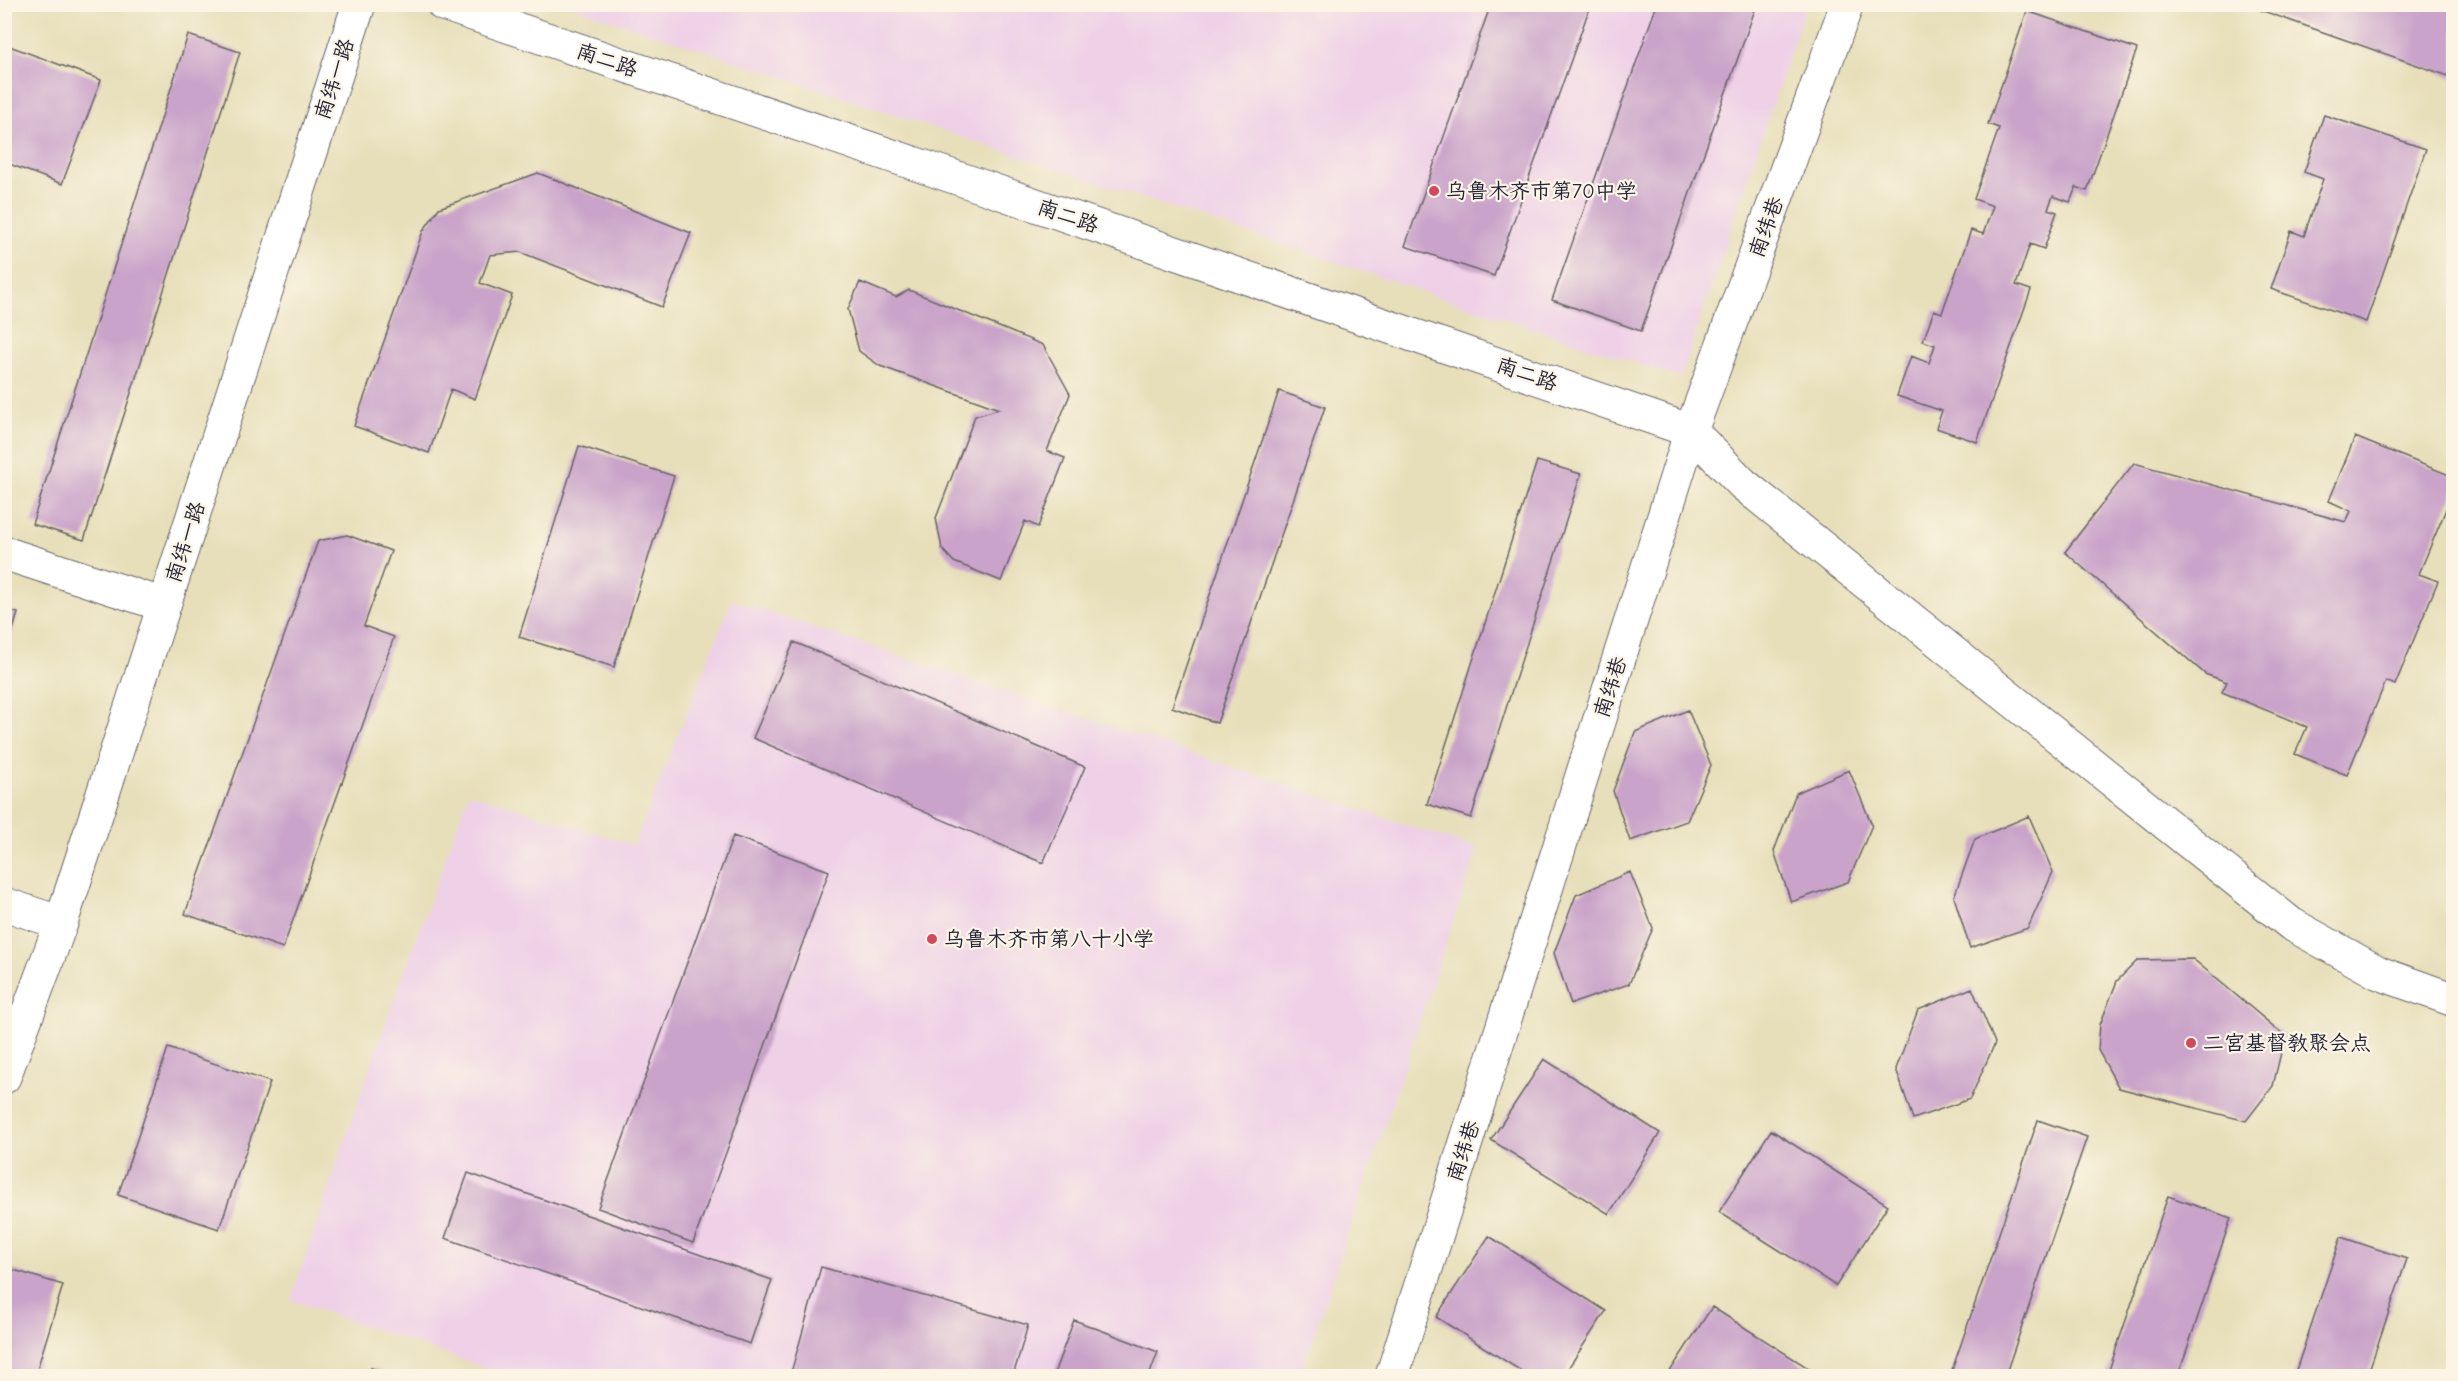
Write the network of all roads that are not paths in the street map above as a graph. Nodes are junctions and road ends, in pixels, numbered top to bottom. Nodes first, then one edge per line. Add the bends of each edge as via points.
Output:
1 (359, 4) edge
2 (443, 4) edge
3 (1847, 4) edge
4 (1691, 430) junction
5 (4, 553) edge
6 (164, 605) junction
7 (4, 904) edge
8 (61, 923) junction
9 (2454, 1000) edge
10 (4, 1077) edge
11 (1392, 1377) edge

1 - 6 street, 南纬一路
2 - 4 street, 南二路
3 - 4 street, 南纬巷
4 - 9 street via 1743,484 2291,924 2379,973
4 - 11 street, 南纬巷
5 - 6 street
6 - 8 street, 南纬一路
7 - 8 street
8 - 10 street, 南纬一路

